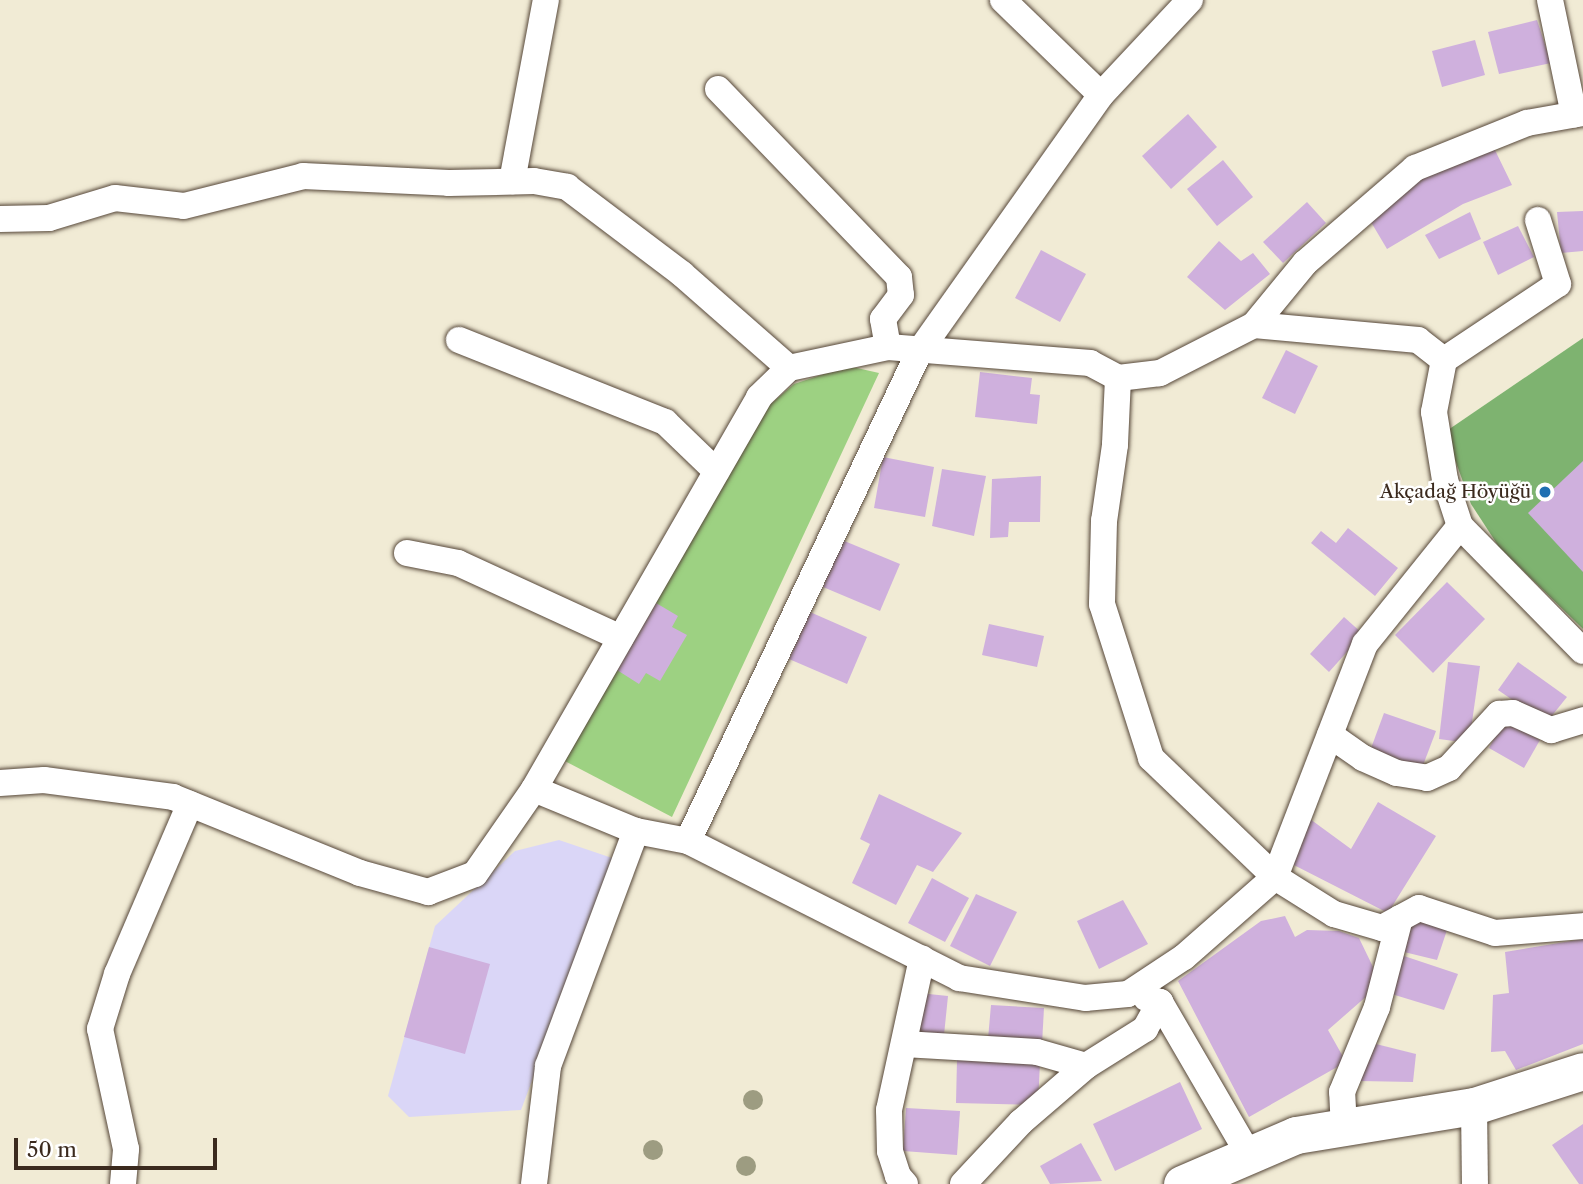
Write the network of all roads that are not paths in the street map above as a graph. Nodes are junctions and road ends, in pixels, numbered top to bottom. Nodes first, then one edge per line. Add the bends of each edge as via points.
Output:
1 (546, 0) edge
2 (1003, 0) edge
3 (1190, 0) edge
4 (1550, 0) edge
5 (718, 89) dead end
6 (1101, 95) junction
7 (1578, 114) edge
8 (512, 181) junction
9 (0, 219) edge
10 (1538, 220) dead end
11 (1254, 325) junction
12 (459, 340) dead end
13 (888, 347) junction
14 (919, 352) junction
15 (1444, 360) junction
16 (789, 368) junction
17 (1118, 378) junction
18 (716, 471) junction
19 (1460, 526) junction
20 (407, 553) dead end
21 (621, 638) junction
22 (1583, 651) edge
23 (1583, 720) edge
24 (1330, 735) junction
25 (0, 783) edge
26 (534, 789) junction
27 (190, 804) junction
28 (636, 831) junction
29 (688, 841) junction
30 (1275, 877) junction
31 (1400, 918) junction
32 (1583, 926) edge
33 (922, 959) junction
34 (1128, 994) junction
35 (1160, 1002) junction
36 (904, 1044) junction
37 (1086, 1066) junction
38 (1583, 1071) edge
39 (1474, 1106) junction
40 (1344, 1128) junction
41 (1249, 1155) junction
42 (123, 1184) edge
43 (534, 1184) edge
44 (905, 1184) edge
45 (963, 1184) edge
46 (1182, 1184) edge
47 (1475, 1184) edge

1 - 8 street
2 - 6 street
3 - 6 street
4 - 7 street
5 - 13 street via 898,277 901,295 883,319
6 - 14 street
7 - 11 street via 1527,123 1415,168 1305,263
8 - 9 street via 303,176 184,206 115,198 49,218
8 - 16 street via 568,187 682,274
10 - 15 street via 1558,284
11 - 15 street via 1418,340
11 - 17 street via 1160,373
12 - 18 street via 665,422
13 - 14 street
13 - 16 street
14 - 17 street via 1090,363
14 - 29 street
15 - 19 street via 1434,412 1445,480
16 - 18 street via 759,397
17 - 30 street via 1115,445 1104,521 1102,604 1124,666 1132,710 1151,758
18 - 21 street
19 - 22 street
19 - 24 street via 1365,644
20 - 21 street via 458,563
21 - 26 street
23 - 24 street via 1551,730 1513,713 1499,714 1449,768 1427,778 1386,768
24 - 30 street
25 - 27 street via 44,780 173,797
26 - 27 street via 475,874 428,892 360,873
26 - 28 street
27 - 42 street via 117,974 100,1029 126,1149
28 - 29 street
28 - 43 street via 548,1066
29 - 33 street
30 - 31 street via 1334,914 1381,928
30 - 34 street via 1184,957
31 - 32 street via 1419,908 1495,933
31 - 40 street via 1377,1007 1342,1093
33 - 34 street via 971,980 1085,998
33 - 36 street
34 - 35 street
35 - 37 street via 1145,1029
35 - 41 street
36 - 37 street via 1037,1052
36 - 44 street via 889,1110 890,1151
37 - 45 street via 1021,1122
38 - 39 main road
39 - 40 main road
39 - 47 street
40 - 41 main road via 1296,1135
41 - 46 main road

